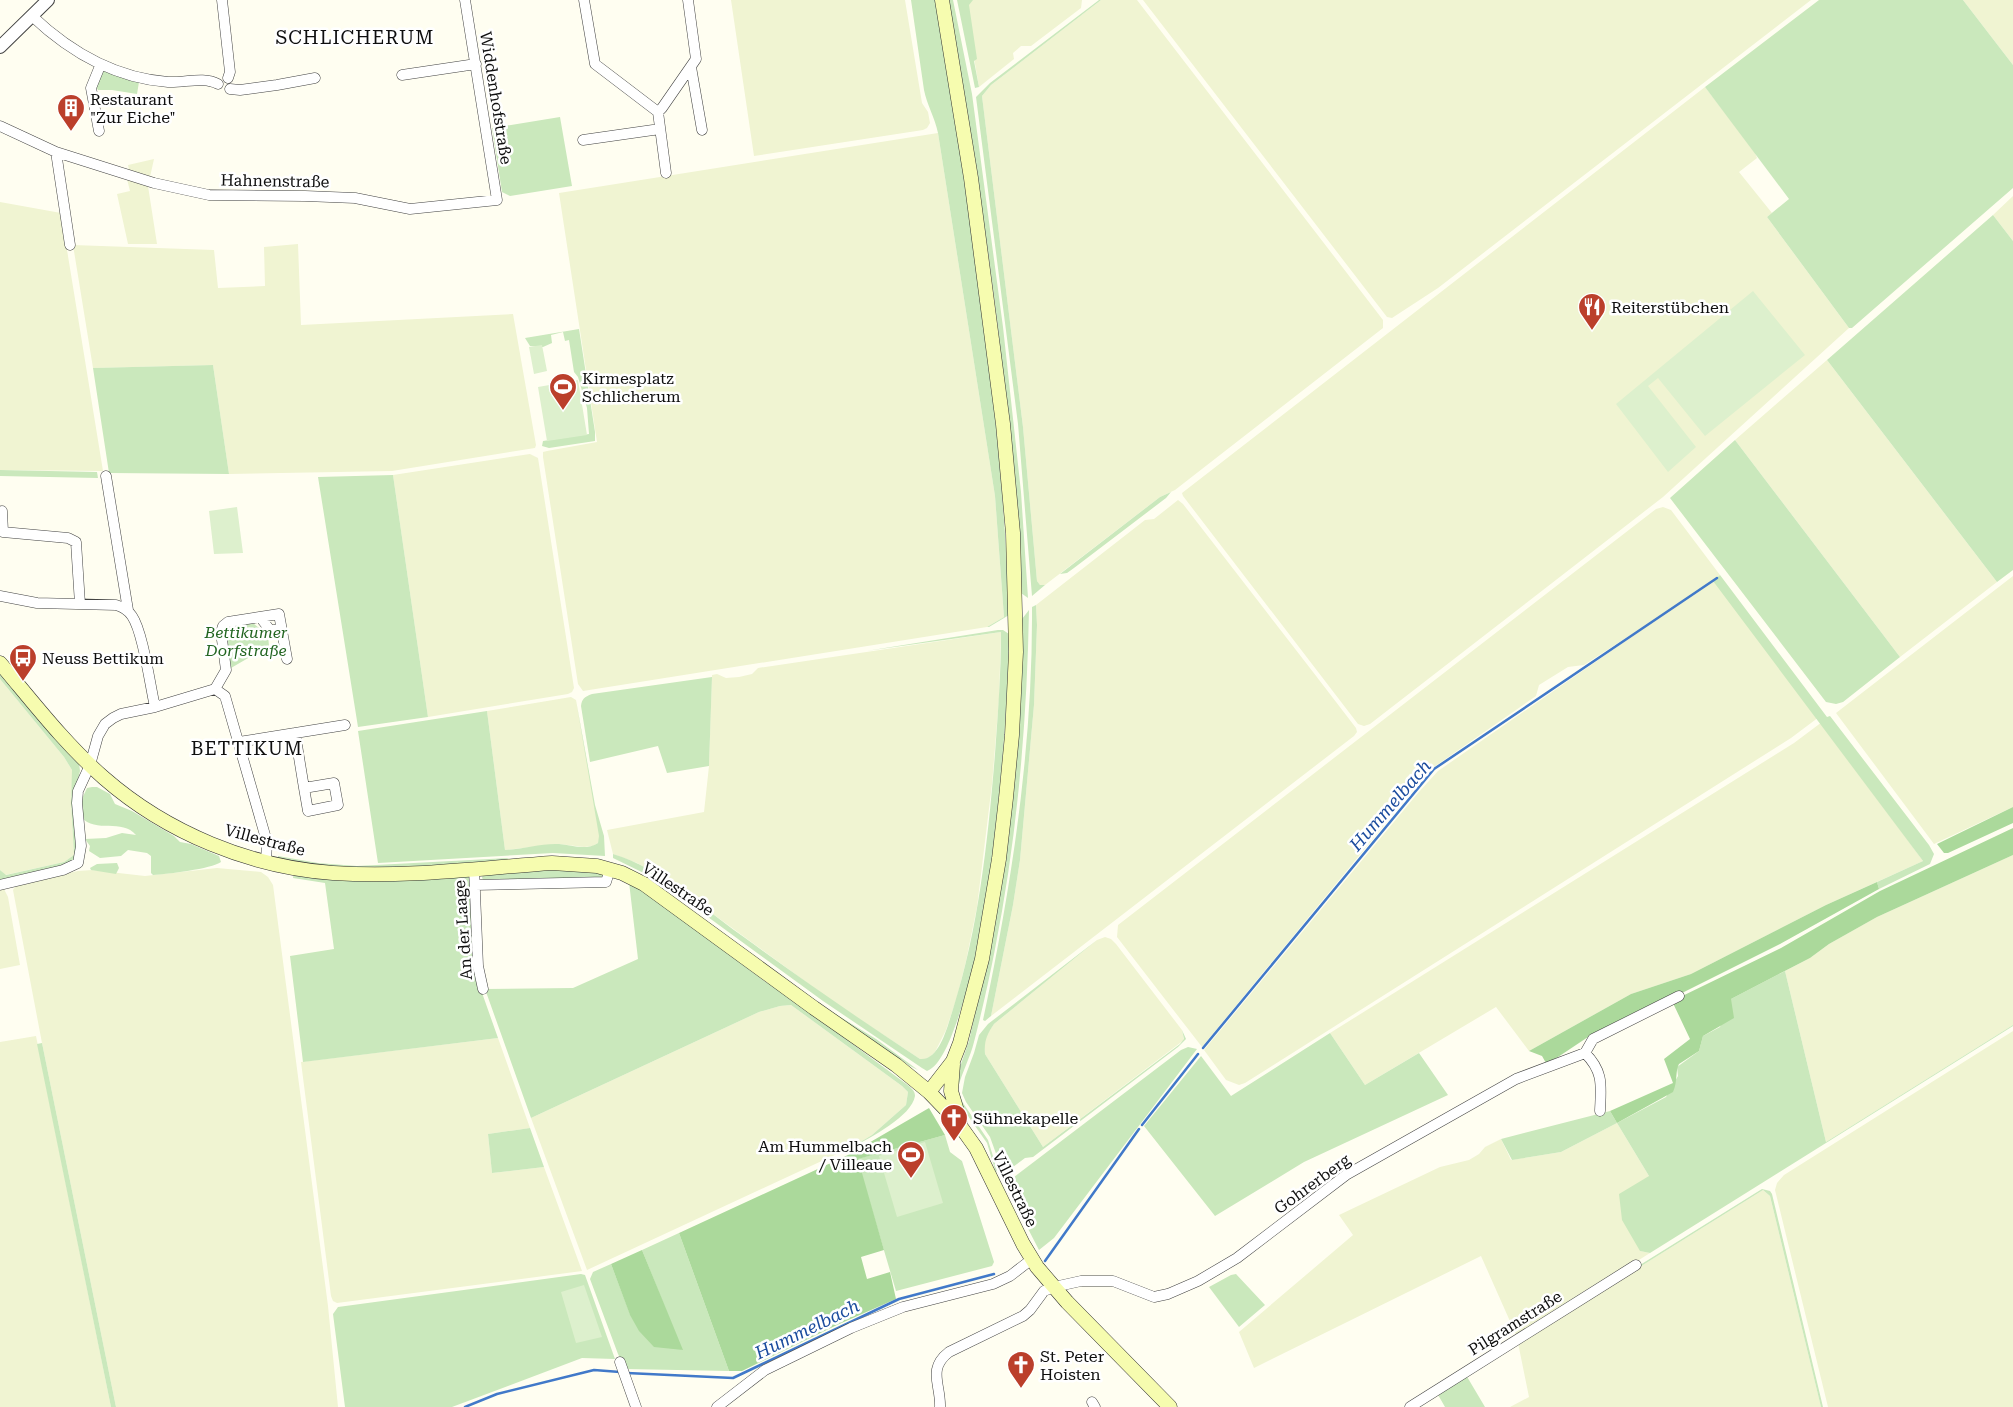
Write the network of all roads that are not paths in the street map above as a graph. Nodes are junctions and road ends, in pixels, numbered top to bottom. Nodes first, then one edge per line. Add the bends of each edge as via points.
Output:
1 (48, 0) edge
2 (222, 0) edge
3 (465, 0) edge
4 (584, 0) edge
5 (688, 0) edge
6 (942, 0) edge
7 (32, 16) junction
8 (0, 48) edge
9 (476, 64) junction
10 (100, 66) junction
11 (691, 67) junction
12 (402, 75) dead end
13 (315, 78) dead end
14 (229, 84) junction
15 (658, 112) junction
16 (0, 126) edge
17 (660, 129) junction
18 (702, 130) dead end
19 (98, 131) dead end
20 (583, 140) dead end
21 (56, 152) junction
22 (666, 173) dead end
23 (498, 200) joint
24 (70, 245) dead end
25 (106, 476) dead end
26 (2, 511) dead end
27 (0, 596) edge
28 (80, 604) junction
29 (128, 610) junction
30 (287, 659) dead end
31 (0, 663) edge
32 (215, 689) junction
33 (155, 707) junction
34 (345, 725) dead end
35 (295, 733) junction
36 (239, 742) junction
37 (90, 765) junction
38 (304, 788) dead end
39 (266, 862) junction
40 (474, 868) junction
41 (610, 869) junction
42 (0, 885) edge
43 (475, 885) junction
44 (484, 989) dead end
45 (1679, 996) dead end
46 (1584, 1053) junction
47 (953, 1061) junction
48 (929, 1092) junction
49 (1600, 1111) dead end
50 (963, 1129) junction
51 (1032, 1259) junction
52 (1636, 1265) dead end
53 (1054, 1287) junction
54 (620, 1362) dead end
55 (636, 1407) edge
56 (717, 1407) edge
57 (940, 1407) edge
58 (1170, 1407) edge
59 (1410, 1407) edge

1 - 7 street
2 - 14 street
3 - 9 street, Widdenhofstraße
4 - 15 street via 595,64
5 - 11 street via 697,54
6 - 47 main road via 994,348 1010,489 1015,606 1012,735 999,859 977,979
7 - 8 street
7 - 10 street
9 - 12 street
9 - 23 street, Widdenhofstraße
10 - 14 street via 154,80 208,80 218,84 221,79
10 - 19 street via 91,88
11 - 15 street
11 - 18 street
13 - 14 street via 240,90
15 - 17 street
16 - 21 street, Hahnenstraße
17 - 20 street
17 - 22 street
21 - 23 street, Hahnenstraße via 154,183 209,195 355,198 410,209
21 - 24 street
25 - 29 street
26 - 28 street via 3,532 74,540 77,545
27 - 28 street via 37,603
28 - 29 street via 116,605
29 - 33 street via 140,634
30 - 32 street via 279,614 228,622 223,626 221,635 226,673
31 - 37 main road, Villestraße
32 - 33 street
32 - 36 street via 225,696
33 - 37 street via 121,714 109,720 98,736
34 - 35 street
35 - 36 street
35 - 38 street
36 - 39 street via 267,842
37 - 39 main road, Villestraße via 164,821 206,842
37 - 42 street via 77,797 81,846 78,862 62,870
39 - 40 main road, Villestraße via 351,874
40 - 41 main road, Villestraße via 568,863
40 - 43 street, An der Laage
41 - 43 street via 606,882
41 - 48 main road, Villestraße via 652,890
43 - 44 street, An der Laage via 478,966
45 - 46 street, Gohrerberg via 1593,1039
46 - 49 street via 1592,1060 1602,1079
46 - 53 street, Gohrerberg via 1516,1079 1346,1175 1237,1258 1178,1290 1154,1297 1103,1280
47 - 48 main road
47 - 50 main road via 951,1091
48 - 50 main road, Villestraße
50 - 51 main road, Villestraße via 976,1148
51 - 53 main road, Villestraße
51 - 56 street via 993,1284 903,1307 852,1328 766,1370
52 - 59 street, Pilgramstraße
53 - 57 street via 1044,1291 1023,1316 949,1352 942,1359 936,1375
53 - 58 main road, Villestraße
54 - 55 street

